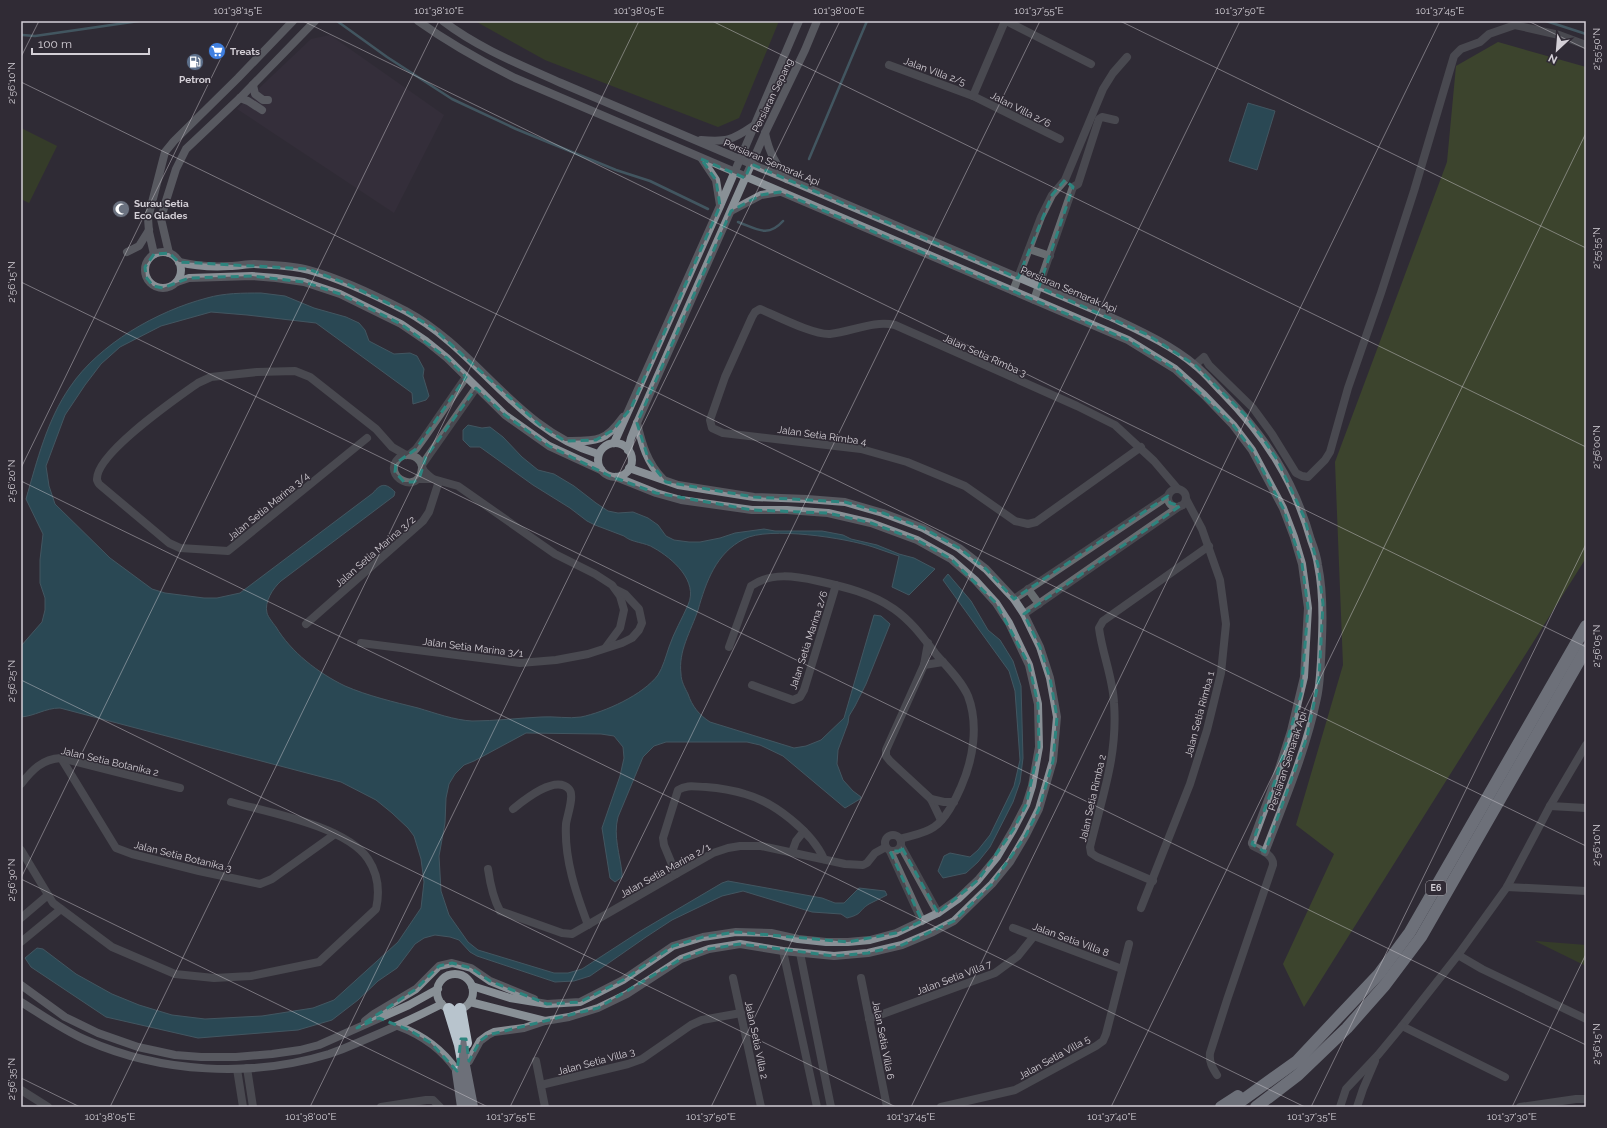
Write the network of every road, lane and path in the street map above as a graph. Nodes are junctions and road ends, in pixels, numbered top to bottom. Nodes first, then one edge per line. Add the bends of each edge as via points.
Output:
1 (293, 21) edge
2 (315, 21) edge
3 (418, 21) edge
4 (443, 21) edge
5 (799, 21) edge
6 (817, 21) edge
7 (1006, 21) edge
8 (1586, 45) edge
9 (1127, 57) dead end
10 (1091, 64) dead end
11 (889, 65) dead end
12 (1113, 72) junction
13 (1122, 76) dead end
14 (253, 85) junction
15 (973, 96) junction
16 (240, 98) junction
17 (268, 100) dead end
18 (262, 110) dead end
19 (1115, 120) dead end
20 (754, 126) junction
21 (764, 133) junction
22 (694, 139) junction
23 (1060, 139) dead end
24 (701, 159) junction
25 (739, 159) junction
26 (751, 164) junction
27 (733, 172) junction
28 (746, 178) junction
29 (788, 180) junction
30 (1065, 180) junction
31 (1073, 188) junction
32 (780, 192) junction
33 (720, 206) junction
34 (730, 211) junction
35 (149, 230) junction
36 (1029, 249) junction
37 (127, 252) dead end
38 (169, 253) junction
39 (154, 254) junction
40 (1050, 256) junction
41 (179, 262) junction
42 (1018, 278) junction
43 (177, 282) junction
44 (1039, 287) junction
45 (1014, 291) junction
46 (1034, 300) junction
47 (760, 309) joint
48 (472, 363) junction
49 (1195, 365) junction
50 (464, 375) junction
51 (476, 388) junction
52 (515, 405) junction
53 (631, 408) junction
54 (505, 415) junction
55 (367, 422) junction
56 (637, 423) junction
57 (382, 436) junction
58 (367, 438) junction
59 (565, 441) junction
60 (614, 443) junction
61 (392, 447) junction
62 (1141, 447) junction
63 (628, 450) junction
64 (598, 454) junction
65 (408, 455) junction
66 (396, 463) junction
67 (422, 467) junction
68 (630, 468) junction
69 (601, 470) junction
70 (616, 477) junction
71 (418, 479) junction
72 (436, 480) junction
73 (666, 482) junction
74 (1176, 488) junction
75 (1168, 496) junction
76 (1186, 499) junction
77 (1180, 506) junction
78 (1209, 546) junction
79 (836, 585) junction
80 (1028, 589) junction
81 (617, 590) junction
82 (1014, 599) junction
83 (1039, 604) junction
84 (1024, 614) junction
85 (306, 624) dead end
86 (1586, 626) edge
87 (620, 628) junction
88 (632, 638) junction
89 (361, 643) dead end
90 (928, 643) junction
91 (605, 647) junction
92 (729, 647) dead end
93 (1586, 649) edge
94 (943, 662) junction
95 (924, 665) junction
96 (752, 685) dead end
97 (1586, 745) edge
98 (61, 758) junction
99 (21, 784) edge
100 (180, 788) dead end
101 (931, 799) junction
102 (230, 802) dead end
103 (954, 802) junction
104 (1550, 806) junction
105 (1586, 808) edge
106 (513, 809) dead end
107 (940, 820) junction
108 (804, 831) junction
109 (334, 834) junction
110 (901, 842) junction
111 (888, 849) junction
112 (21, 850) edge
113 (792, 852) junction
114 (1265, 852) junction
115 (824, 860) junction
116 (488, 869) dead end
117 (676, 874) junction
118 (1152, 881) junction
119 (1507, 887) junction
120 (1586, 892) edge
121 (48, 895) junction
122 (61, 908) junction
123 (1141, 908) dead end
124 (938, 913) junction
125 (21, 918) edge
126 (922, 921) junction
127 (588, 925) junction
128 (1013, 928) dead end
129 (1034, 936) junction
130 (21, 942) edge
131 (1129, 944) dead end
132 (783, 951) junction
133 (800, 952) junction
134 (1458, 955) junction
135 (1122, 969) junction
136 (733, 978) dead end
137 (861, 978) dead end
138 (21, 985) edge
139 (472, 986) junction
140 (438, 989) junction
141 (21, 1002) edge
142 (547, 1004) junction
143 (455, 1006) junction
144 (741, 1013) junction
145 (869, 1019) junction
146 (1586, 1019) edge
147 (545, 1021) junction
148 (398, 1026) junction
149 (1402, 1026) junction
150 (357, 1028) junction
151 (460, 1045) junction
152 (1378, 1055) junction
153 (469, 1061) junction
154 (536, 1061) dead end
155 (1297, 1061) junction
156 (247, 1068) junction
157 (237, 1069) junction
158 (457, 1071) junction
159 (1217, 1074) dead end
160 (1505, 1077) dead end
161 (541, 1085) junction
162 (21, 1090) edge
163 (1586, 1099) edge
164 (48, 1107) edge
165 (243, 1107) edge
166 (252, 1107) edge
167 (381, 1107) edge
168 (440, 1107) edge
169 (463, 1107) edge
170 (472, 1107) edge
171 (478, 1107) edge
172 (545, 1107) edge
173 (761, 1107) edge
174 (817, 1107) edge
175 (831, 1107) edge
176 (887, 1107) edge
177 (940, 1107) edge
178 (1221, 1107) edge
179 (1233, 1107) edge
180 (1256, 1107) edge
181 (1340, 1107) edge
182 (1357, 1107) edge
183 (1520, 1107) edge

1 - 35 street via 165,152 148,218
2 - 14 street
3 - 24 street, Persiaran Semarak Api via 440,37 515,78
4 - 22 street, Persiaran Semarak Api via 519,64
5 - 20 street, Persiaran Sepang
6 - 21 street, Persiaran Sepang
7 - 10 street
7 - 15 street
8 - 49 street via 1515,24 1489,34 1480,42 1461,49 1454,56 1414,191 1348,388 1332,445 1326,460 1308,477 1296,473 1253,408 1204,357
9 - 12 street
11 - 15 street, Jalan Villa 2/5
12 - 13 street
12 - 30 street via 1088,120
14 - 16 street
14 - 17 street via 255,94 263,100
15 - 23 street, Jalan Villa 2/6
16 - 18 street via 248,100
16 - 38 street via 186,149 180,159 161,219
19 - 31 street via 1102,117 1099,119 1078,184
20 - 22 street via 723,142
20 - 25 street, Persiaran Sepang
21 - 26 street, Persiaran Sepang
21 - 29 street via 776,164
22 - 25 street, Persiaran Semarak Api
24 - 27 street, Persiaran Semarak Api
24 - 33 street via 716,180
25 - 26 street, Persiaran Semarak Api
25 - 27 street, Persiaran Sepang
26 - 28 street, Persiaran Sepang
26 - 29 street, Persiaran Semarak Api
27 - 28 street, Persiaran Semarak Api
27 - 33 street, Persiaran Sepang
28 - 32 street, Persiaran Semarak Api
28 - 34 street, Persiaran Sepang
29 - 42 street, Persiaran Semarak Api
30 - 31 street
30 - 36 street via 1052,195
31 - 40 street
32 - 34 street via 761,195
32 - 45 street, Persiaran Semarak Api
33 - 53 street, Persiaran Sepang
34 - 56 street, Persiaran Sepang
35 - 37 street via 139,246
35 - 39 street
36 - 40 street
36 - 42 street
38 - 39 street
38 - 41 street
39 - 43 street via 150,257 144,272 149,282 158,288 168,288
40 - 44 street
41 - 43 street via 181,272
41 - 48 street via 190,265 253,264 308,269 407,312 433,328
42 - 44 street, Persiaran Semarak Api
42 - 45 street
43 - 50 street via 189,278 252,276 304,282 347,297 401,324 442,354
44 - 46 street
44 - 49 street, Persiaran Semarak Api via 1148,335
45 - 46 street, Persiaran Semarak Api
46 - 114 street, Persiaran Semarak Api via 1128,340 1175,369 1233,425 1252,450 1283,508 1302,564 1308,608 1304,677 1291,731 1252,843
47 - 62 street, Jalan Setia Rimba 3 via 819,333 831,334 885,323 894,325 1077,406 1115,425
47 - 62 street, Jalan Setia Rimba 4 via 752,317 725,377 710,420 712,428 723,433 860,449 907,462 965,486 1015,521 1028,524 1036,522
48 - 50 street
48 - 52 street
49 - 114 street, Persiaran Semarak Api via 1245,415 1278,461 1304,517 1318,565 1323,604 1322,653 1317,697 1291,785
50 - 51 street
50 - 65 street via 424,438
51 - 54 street
51 - 67 street
52 - 54 street
52 - 59 street
53 - 59 street via 604,437 596,440
53 - 60 street
54 - 69 street via 549,446
55 - 57 street
55 - 58 street
55 - 58 street, Jalan Setia Marina 3/4 via 310,377 295,371 211,377 198,383 125,439 108,456 98,473 97,480 169,543 180,548 228,551
56 - 63 street, Persiaran Sepang
56 - 73 street via 649,461
57 - 58 street
57 - 61 street
59 - 64 street
60 - 63 street
60 - 64 street via 605,446
61 - 65 street
61 - 66 street
62 - 74 street, Jalan Setia Rimba 3
63 - 68 street via 632,459
64 - 69 street via 598,465
65 - 66 street via 402,456
65 - 67 street via 417,458
66 - 71 street via 395,472 400,480 409,483
67 - 71 street
67 - 72 street
68 - 70 street
68 - 73 street
69 - 70 street
70 - 124 street via 681,500 752,510 828,513 871,523 917,540 952,559 976,580 996,603 1029,666 1038,704 1039,747 1034,778 1026,805 997,856 958,900
71 - 72 street
72 - 81 street via 462,488 555,554 595,574
72 - 85 street, Jalan Setia Marina 3/2 via 429,512 423,521
73 - 82 street via 754,497 845,502 883,513 922,528 959,548 986,569
74 - 75 street via 1171,490
74 - 76 street via 1184,491
75 - 77 street via 1172,506
75 - 80 street
76 - 77 street
76 - 78 street, Jalan Setia Rimba 1
77 - 83 street
78 - 118 street, Jalan Setia Rimba 1 via 1220,580 1226,624 1221,673 1190,784
78 - 118 street, Jalan Setia Rimba 2 via 1103,621 1099,628 1114,701 1115,733 1110,775 1090,847 1091,853
79 - 90 street via 851,588 892,608 914,626
79 - 92 street via 786,576 768,577 758,581 751,586
79 - 96 street, Jalan Setia Marina 2/6 via 800,697 793,700
80 - 82 street
80 - 83 street
81 - 87 street via 624,608
81 - 88 street via 625,594 639,609 642,623
82 - 84 street
83 - 84 street
84 - 133 street via 1040,647 1050,678 1057,717 1053,761 1039,809 1010,862 992,884 954,921 933,932 902,945 868,953 834,956
86 - 155 highway, E6 via 1410,932 1379,974
87 - 88 street
87 - 91 street
88 - 91 street, Jalan Setia Marina 3/1
89 - 91 street, Jalan Setia Marina 3/1 via 520,664 588,654
90 - 94 street
90 - 95 street
93 - 180 highway, E6 via 1421,937 1385,985 1346,1028 1298,1075
94 - 95 street
94 - 103 street via 968,695 974,724 968,768
95 - 101 street via 886,750 886,756
97 - 104 street
98 - 99 street, Jalan Setia Botanika 2 via 52,758 39,764
98 - 100 street, Jalan Setia Botanika 2
98 - 109 street, Jalan Setia Botanika 3 via 116,848 132,854 199,872 260,884 272,879
101 - 103 street
101 - 107 street
102 - 109 street via 301,820
103 - 107 street
104 - 105 street
104 - 119 street
106 - 127 street via 536,791 552,786 562,785 571,792 566,824 570,868
107 - 110 street via 929,830
108 - 113 street
108 - 115 street via 820,850
108 - 117 street via 775,808 747,794 720,788 682,787 678,790 663,838
109 - 122 street via 367,857 376,875 378,897 376,909 369,917 319,962 251,976 214,978 175,974 112,947
110 - 111 street via 899,850
110 - 111 street via 898,836 891,835 886,840
110 - 124 street
111 - 115 street, Jalan Setia Marina 2/1 via 875,853 863,865
111 - 126 street
112 - 121 street
113 - 115 street, Jalan Setia Marina 2/1
113 - 117 street, Jalan Setia Marina 2/1 via 761,846 740,846 714,853
114 - 159 street via 1274,862 1271,873 1210,1053 1211,1065
116 - 127 street, Jalan Setia Marina 2/1 via 496,905 500,911 562,933 572,934
117 - 127 street, Jalan Setia Marina 2/1
118 - 123 street, Jalan Setia Rimba 1
119 - 120 street
119 - 134 street
121 - 122 street via 53,903
121 - 125 street
122 - 130 street
124 - 126 street
126 - 142 street via 896,934 848,942 826,942 771,933 743,932 703,937 674,946 624,980 580,1002
128 - 129 street, Jalan Setia Villa 8
129 - 135 street, Jalan Setia Villa 8
129 - 145 street, Jalan Setia Villa 7 via 1018,956 996,973
131 - 135 street, Jalan Setia Villa 5
132 - 133 street
132 - 147 street via 740,944 709,948 681,959 627,994 598,1008
132 - 174 street
133 - 175 street
134 - 146 street
134 - 149 street
135 - 177 street, Jalan Setia Villa 5 via 1106,1034 1096,1046 1015,1090
136 - 144 street, Jalan Setia Villa 2
137 - 145 street, Jalan Setia Villa 6
138 - 150 street via 65,1017 98,1033 138,1047 175,1055 236,1057 300,1050 319,1045
139 - 140 street via 463,976 457,974 444,978
139 - 142 street via 510,998
139 - 143 street via 472,997
140 - 143 street via 438,994
140 - 150 street
141 - 157 street via 86,1040 123,1053 199,1069
142 - 150 street via 490,981 471,968 452,963 439,966 416,989 374,1014
143 - 147 street
143 - 148 street
143 - 151 highway
143 - 153 highway
144 - 161 street, Jalan Setia Villa 3 via 691,1024 642,1059
144 - 173 street, Jalan Setia Villa 2
145 - 176 street, Jalan Setia Villa 6
147 - 153 street via 488,1035 480,1041
148 - 156 street via 329,1054 284,1064
148 - 158 street via 431,1043
149 - 152 street
149 - 160 street
151 - 158 highway
151 - 170 highway
152 - 181 street via 1346,1089
152 - 182 street
153 - 171 highway
154 - 161 street
155 - 178 highway
155 - 179 highway, E6
156 - 157 street
156 - 166 street
157 - 165 street
158 - 169 highway
161 - 172 street
162 - 164 street
163 - 183 street
167 - 168 street via 421,1100 434,1100

